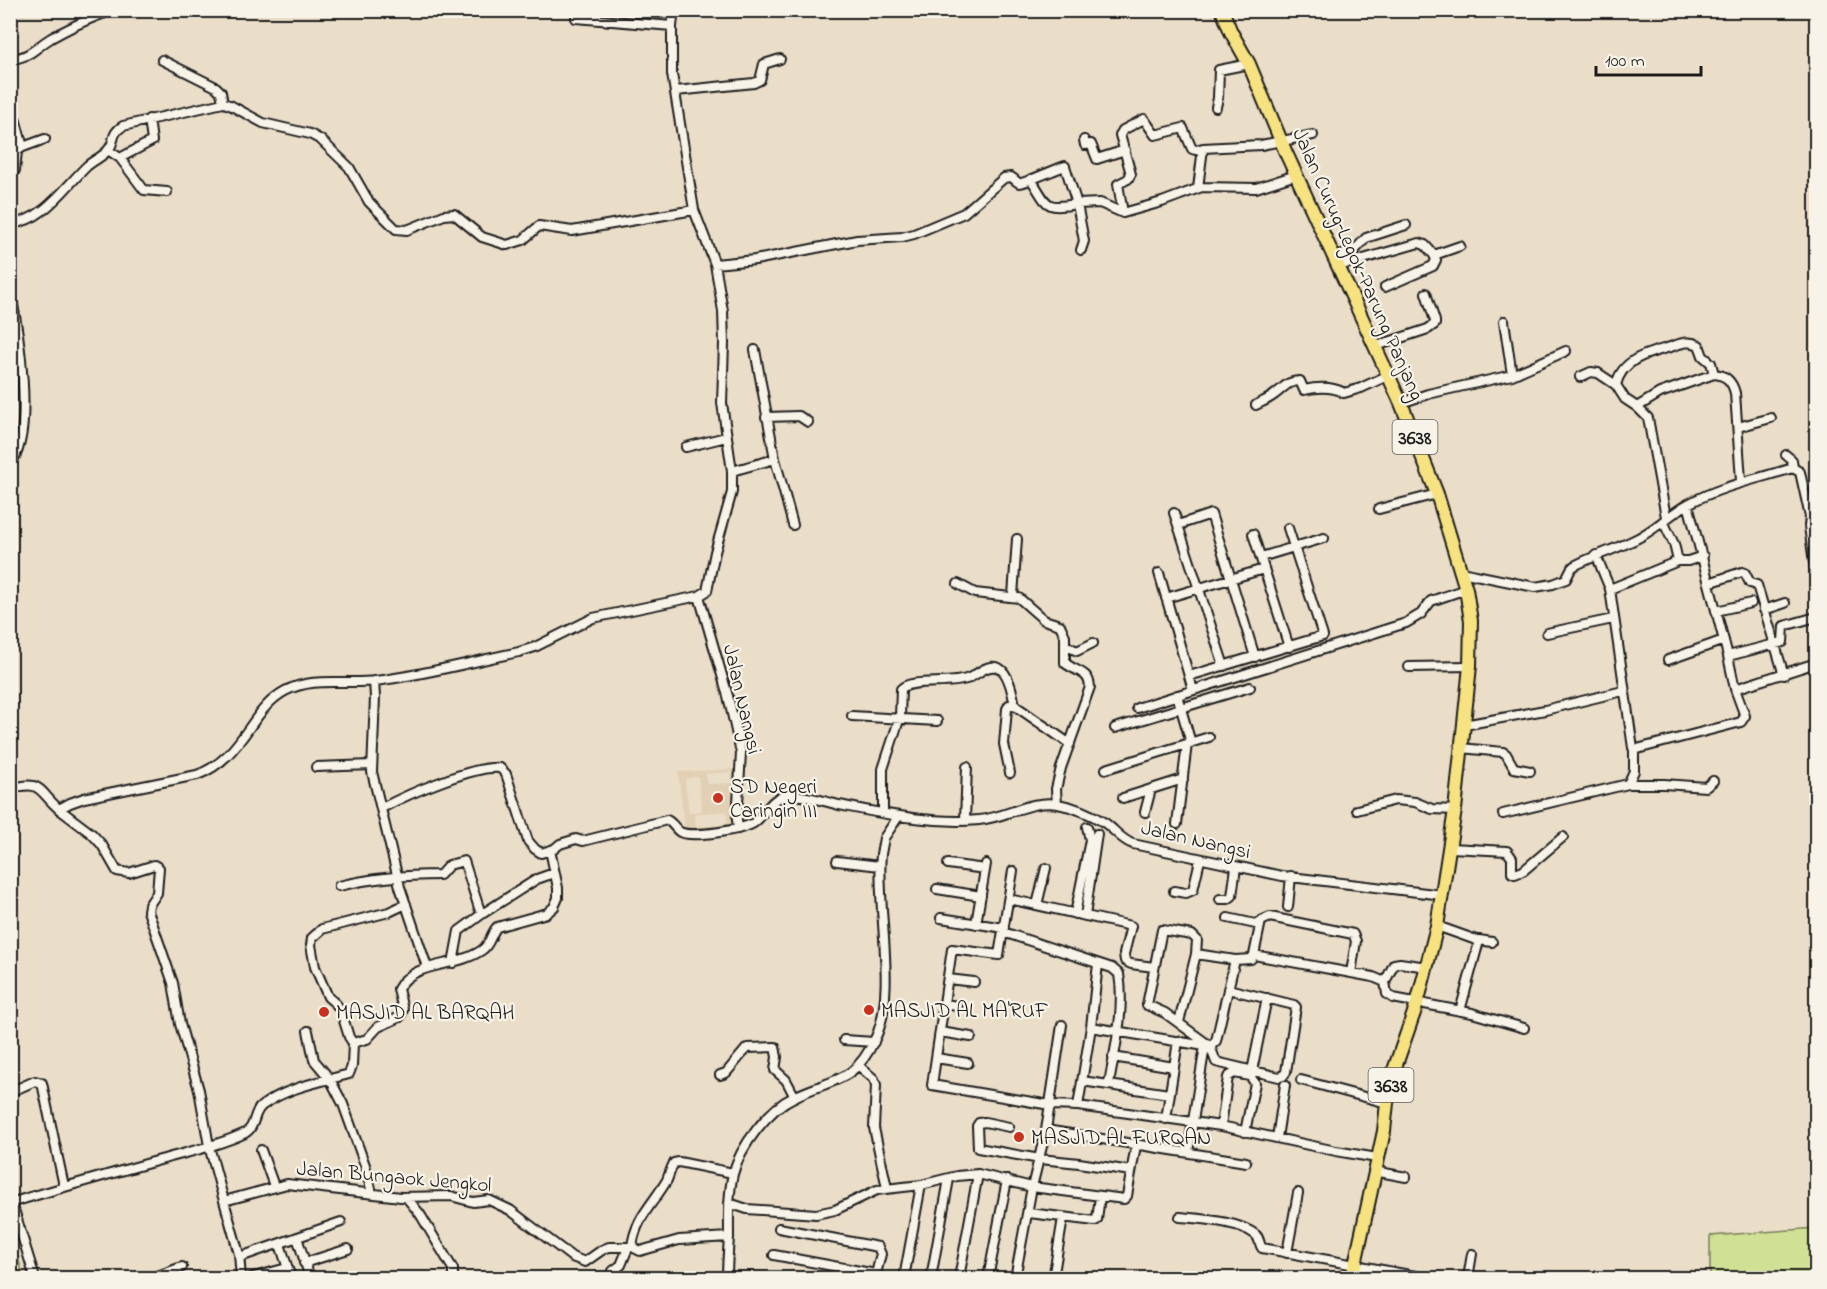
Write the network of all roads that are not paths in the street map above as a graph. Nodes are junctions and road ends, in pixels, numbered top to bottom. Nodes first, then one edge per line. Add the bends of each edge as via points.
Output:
1 (115, 10) edge
2 (674, 10) edge
3 (1222, 10) edge
4 (576, 18) dead end
5 (672, 26) junction
6 (780, 59) dead end
7 (10, 60) edge
8 (162, 60) dead end
9 (1249, 64) junction
10 (676, 91) junction
11 (223, 103) junction
12 (1216, 107) dead end
13 (10, 114) edge
14 (150, 119) junction
15 (1313, 135) dead end
16 (45, 139) dead end
17 (1084, 140) dead end
18 (1281, 141) junction
19 (23, 147) junction
20 (1203, 148) junction
21 (108, 150) junction
22 (1125, 150) junction
23 (120, 158) junction
24 (10, 172) edge
25 (1296, 175) junction
26 (1031, 178) junction
27 (1198, 188) junction
28 (167, 192) dead end
29 (1077, 204) junction
30 (694, 210) junction
31 (1123, 213) junction
32 (10, 224) edge
33 (1406, 225) dead end
34 (1460, 246) dead end
35 (1081, 250) dead end
36 (1434, 255) junction
37 (1337, 262) junction
38 (715, 264) junction
39 (1385, 287) dead end
40 (10, 290) edge
41 (1426, 293) dead end
42 (1504, 321) dead end
43 (1376, 346) junction
44 (755, 350) dead end
45 (1566, 351) dead end
46 (1714, 374) junction
47 (1389, 375) junction
48 (1512, 375) junction
49 (1580, 377) dead end
50 (1616, 385) junction
51 (1401, 403) junction
52 (1257, 405) dead end
53 (1637, 407) junction
54 (766, 417) junction
55 (1771, 418) dead end
56 (808, 422) dead end
57 (1738, 428) junction
58 (726, 437) junction
59 (686, 447) dead end
60 (1786, 455) dead end
61 (775, 459) junction
62 (10, 464) edge
63 (1793, 468) junction
64 (732, 471) junction
65 (1741, 482) junction
66 (1437, 494) junction
67 (1688, 504) junction
68 (1379, 509) dead end
69 (1174, 513) dead end
70 (1665, 519) junction
71 (793, 525) dead end
72 (1178, 525) junction
73 (1288, 528) dead end
74 (1253, 534) dead end
75 (1324, 538) dead end
76 (1017, 539) dead end
77 (1294, 547) junction
78 (1596, 555) junction
79 (1703, 556) junction
80 (1261, 557) junction
81 (1678, 561) junction
82 (1264, 569) junction
83 (1461, 572) junction
84 (1159, 573) dead end
85 (1816, 578) edge
86 (1231, 579) junction
87 (1709, 583) junction
88 (958, 584) dead end
89 (1199, 588) junction
90 (1466, 589) junction
91 (1610, 589) junction
92 (699, 596) junction
93 (1013, 596) junction
94 (1166, 598) junction
95 (1751, 603) dead end
96 (1785, 603) dead end
97 (1764, 610) junction
98 (1716, 611) junction
99 (1816, 616) edge
100 (1613, 620) junction
101 (1547, 633) dead end
102 (1724, 640) junction
103 (1093, 643) dead end
104 (1065, 645) junction
105 (1776, 645) junction
106 (1289, 647) junction
107 (1728, 656) junction
108 (1255, 657) junction
109 (1668, 660) dead end
110 (1816, 663) edge
111 (1224, 666) junction
112 (1470, 666) junction
113 (1408, 668) dead end
114 (1784, 675) junction
115 (1189, 676) junction
116 (374, 681) junction
117 (1250, 687) dead end
118 (1735, 689) junction
119 (1193, 690) junction
120 (1623, 691) junction
121 (1177, 695) junction
122 (1014, 706) junction
123 (1137, 708) dead end
124 (1181, 708) junction
125 (852, 716) dead end
126 (900, 717) junction
127 (938, 721) dead end
128 (1464, 725) junction
129 (1115, 729) dead end
130 (1209, 737) dead end
131 (1189, 743) junction
132 (1070, 744) junction
133 (1461, 748) junction
134 (1634, 749) junction
135 (372, 765) junction
136 (316, 767) dead end
137 (967, 767) dead end
138 (1106, 769) dead end
139 (1530, 771) dead end
140 (1010, 773) dead end
141 (1183, 779) junction
142 (1713, 781) dead end
143 (1628, 784) junction
144 (10, 789) edge
145 (1151, 789) junction
146 (1123, 798) dead end
147 (1057, 804) junction
148 (382, 808) junction
149 (59, 809) junction
150 (1357, 810) dead end
151 (1455, 810) junction
152 (883, 812) junction
153 (1145, 812) dead end
154 (1503, 814) dead end
155 (898, 817) junction
156 (965, 820) junction
157 (1177, 824) dead end
158 (1087, 827) dead end
159 (738, 829) junction
160 (1097, 834) dead end
161 (1563, 837) dead end
162 (1451, 848) junction
163 (550, 850) junction
164 (1200, 860) junction
165 (837, 861) dead end
166 (948, 864) dead end
167 (880, 867) junction
168 (1236, 867) junction
169 (1046, 868) dead end
170 (1013, 871) dead end
171 (554, 873) junction
172 (397, 876) junction
173 (1291, 876) junction
174 (339, 886) dead end
175 (938, 889) dead end
176 (1174, 891) dead end
177 (981, 896) junction
178 (1443, 896) junction
179 (1009, 898) junction
180 (1220, 898) dead end
181 (406, 904) junction
182 (1037, 905) junction
183 (1288, 908) dead end
184 (482, 914) junction
185 (1080, 915) junction
186 (941, 918) dead end
187 (1228, 918) dead end
188 (976, 924) junction
189 (1260, 925) junction
190 (1437, 926) junction
191 (1004, 930) junction
192 (1479, 940) junction
193 (1492, 942) dead end
194 (1196, 954) junction
195 (1254, 955) junction
196 (1235, 960) junction
197 (453, 963) junction
198 (1098, 964) junction
199 (427, 967) junction
200 (1427, 967) junction
201 (1154, 968) junction
202 (1351, 973) junction
203 (948, 979) junction
204 (974, 982) dead end
205 (1385, 982) junction
206 (1228, 989) junction
207 (1267, 998) junction
208 (944, 1004) junction
209 (1417, 1004) junction
210 (957, 1006) dead end
211 (1460, 1011) junction
212 (1179, 1022) junction
213 (1062, 1025) dead end
214 (1091, 1028) junction
215 (1524, 1028) dead end
216 (308, 1031) dead end
217 (1118, 1031) junction
218 (940, 1032) junction
219 (971, 1037) dead end
220 (844, 1040) dead end
221 (874, 1041) junction
222 (1178, 1041) junction
223 (353, 1043) junction
224 (1207, 1046) junction
225 (1113, 1057) junction
226 (936, 1058) junction
227 (968, 1063) dead end
228 (859, 1066) junction
229 (1174, 1067) junction
230 (1252, 1071) junction
231 (720, 1075) dead end
232 (330, 1079) junction
233 (1301, 1080) dead end
234 (1082, 1081) junction
235 (1109, 1084) junction
236 (1285, 1085) dead end
237 (10, 1092) edge
238 (1169, 1094) junction
239 (795, 1097) junction
240 (1387, 1103) junction
241 (1050, 1105) junction
242 (1078, 1106) junction
243 (1166, 1119) junction
244 (1193, 1123) junction
245 (1221, 1126) junction
246 (1009, 1127) dead end
247 (1046, 1130) junction
248 (1245, 1132) junction
249 (1277, 1138) junction
250 (1136, 1145) junction
251 (209, 1146) junction
252 (261, 1150) dead end
253 (1188, 1152) junction
254 (1377, 1158) junction
255 (1040, 1159) junction
256 (1246, 1162) dead end
257 (1131, 1171) junction
258 (1374, 1171) junction
259 (733, 1173) junction
260 (978, 1174) junction
261 (1406, 1177) dead end
262 (953, 1178) junction
263 (1007, 1180) junction
264 (921, 1185) junction
265 (64, 1186) junction
266 (274, 1186) junction
267 (1032, 1187) junction
268 (887, 1188) junction
269 (372, 1193) junction
270 (1298, 1193) dead end
271 (1100, 1196) junction
272 (406, 1197) junction
273 (224, 1201) junction
274 (11, 1203) edge
275 (729, 1203) junction
276 (1029, 1213) junction
277 (1180, 1216) dead end
278 (1063, 1218) junction
279 (341, 1222) dead end
280 (779, 1228) dead end
281 (297, 1237) junction
282 (729, 1237) junction
283 (280, 1244) junction
284 (630, 1247) junction
285 (348, 1249) dead end
286 (1287, 1253) junction
287 (1472, 1254) dead end
288 (774, 1255) dead end
289 (243, 1256) dead end
290 (304, 1263) junction
291 (182, 1268) dead end
292 (287, 1268) junction
293 (1354, 1272) edge
294 (1054, 1273) dead end
295 (876, 1276) edge
296 (35, 1278) edge
297 (152, 1278) edge
298 (241, 1278) edge
299 (250, 1278) edge
300 (291, 1278) edge
301 (310, 1278) edge
302 (453, 1278) edge
303 (611, 1278) edge
304 (727, 1278) edge
305 (904, 1278) edge
306 (931, 1278) edge
307 (959, 1278) edge
308 (988, 1278) edge
309 (1015, 1278) edge
310 (1426, 1278) edge
311 (1468, 1278) edge

1 - 7 street via 49,39 32,54
2 - 5 street
3 - 9 main road, Jalan Curug–Legok–Parung Panjang / 3638
4 - 5 street
5 - 10 street
6 - 10 street via 764,64 760,80 754,83
8 - 11 street via 216,87
9 - 12 street via 1219,70
9 - 18 main road, Jalan Curug–Legok–Parung Panjang / 3638
10 - 30 street
11 - 14 street
11 - 30 street via 263,123 321,140 349,166 369,202 400,231 454,214 482,237 513,244 539,226 572,231
13 - 19 street via 15,118
14 - 21 street via 119,128
14 - 23 street via 152,141
15 - 18 street
16 - 19 street
17 - 22 street via 1086,145 1091,144 1097,159
18 - 20 street via 1261,146
18 - 25 main road, Jalan Curug–Legok–Parung Panjang / 3638
19 - 24 street via 17,152 16,166
20 - 22 street via 1192,149 1183,128 1155,135 1144,119 1120,133
20 - 27 street
21 - 23 street
21 - 32 street via 46,208 27,220
22 - 31 street via 1131,174 1118,184
23 - 28 street via 144,190
25 - 27 street via 1256,188
25 - 37 main road, Jalan Curug–Legok–Parung Panjang / 3638
26 - 29 street via 1050,206
26 - 29 street via 1065,166
26 - 38 street via 1019,183 1004,177 964,213 908,236 856,240
27 - 31 street
29 - 31 street via 1104,203
29 - 35 street via 1084,241
30 - 38 street
33 - 37 street via 1366,237
34 - 36 street
36 - 37 street via 1419,243
36 - 39 street via 1433,266
37 - 43 main road, Jalan Curug–Legok–Parung Panjang / 3638
38 - 58 street via 723,311 721,390
40 - 62 street via 24,384 19,449
41 - 43 street via 1435,324
42 - 48 street
43 - 47 main road, Jalan Curug–Legok–Parung Panjang / 3638
44 - 54 street
45 - 48 street
46 - 50 street via 1699,345 1688,342 1638,357 1621,372
46 - 53 street via 1660,393
46 - 57 street via 1730,380 1733,386
47 - 51 main road, Jalan Curug–Legok–Parung Panjang / 3638
47 - 52 street via 1344,393 1329,388 1304,390 1301,382 1292,382
48 - 51 street
49 - 50 street via 1594,372
50 - 53 street via 1625,399
51 - 66 main road, Jalan Curug–Legok–Parung Panjang / 3638
53 - 70 street via 1648,418
54 - 56 street via 799,416
54 - 61 street
55 - 57 street
57 - 65 street
58 - 59 street
58 - 64 street
60 - 63 street
61 - 64 street
61 - 71 street
63 - 65 street
63 - 85 street via 1800,472 1810,517
64 - 92 street via 732,492 708,591
65 - 67 street
66 - 68 street
66 - 83 main road, Jalan Curug–Legok–Parung Panjang / 3638
67 - 70 street
67 - 79 street
69 - 72 street
70 - 78 street via 1639,538
70 - 81 street
72 - 86 street via 1210,514
72 - 89 street
73 - 77 street
74 - 80 street
75 - 77 street
76 - 93 street
77 - 80 street
77 - 106 street via 1323,636
78 - 83 street via 1570,569 1566,579 1542,587
78 - 91 street
79 - 81 street
79 - 87 street
80 - 82 street
81 - 91 street
82 - 86 street
82 - 106 street
83 - 90 main road, Jalan Curug–Legok–Parung Panjang / 3638
84 - 94 street
86 - 89 street
86 - 108 street
87 - 97 street via 1746,573 1750,583 1758,587
87 - 98 street
88 - 93 street via 975,593
89 - 94 street
89 - 111 street
90 - 112 main road, Jalan Curug–Legok–Parung Panjang / 3638 via 1471,621
90 - 119 street via 1431,601 1406,623
91 - 100 street
92 - 116 street via 593,618 519,652
92 - 159 street, Jalan Nangsi via 729,696 741,753
93 - 104 street via 1044,620 1062,627
94 - 115 street
95 - 98 street
96 - 97 street
97 - 105 street
98 - 102 street
99 - 105 street via 1784,626 1785,639
100 - 101 street
100 - 120 street
102 - 107 street
102 - 109 street
103 - 104 street via 1077,651
104 - 132 street via 1065,663 1087,675 1089,683
105 - 107 street
105 - 114 street
106 - 108 street
107 - 118 street
108 - 111 street
110 - 114 street
111 - 115 street
112 - 113 street
112 - 128 main road, Jalan Curug–Legok–Parung Panjang / 3638
114 - 118 street
115 - 119 street
116 - 135 street
116 - 149 street via 313,681 288,690 273,700 227,756 208,771 84,798
117 - 124 street
118 - 134 street via 1743,721
119 - 121 street
120 - 128 street
120 - 134 street
121 - 123 street
121 - 124 street
122 - 126 street via 1004,672 991,667 956,681 906,684 901,689
122 - 132 street
122 - 140 street via 1006,709 1004,744
124 - 129 street
124 - 131 street
125 - 126 street
126 - 127 street
126 - 152 street via 883,769
128 - 133 main road, Jalan Curug–Legok–Parung Panjang / 3638
130 - 131 street
131 - 138 street
131 - 141 street
132 - 147 street via 1057,783
133 - 139 street via 1503,752 1514,768
133 - 151 main road, Jalan Curug–Legok–Parung Panjang / 3638
134 - 143 street via 1634,771
135 - 136 street
135 - 148 street
137 - 156 street
141 - 145 street
141 - 157 street
142 - 143 street via 1706,787
143 - 154 street
144 - 149 street via 25,784 36,786
145 - 146 street
145 - 153 street
147 - 156 street, Jalan Nangsi via 1038,803 998,816
147 - 164 street, Jalan Nangsi via 1098,819 1126,842
148 - 163 street via 404,796 479,770 500,768 506,774 529,844 541,853
148 - 172 street
149 - 251 street via 92,834 117,871 159,868 157,893 148,911 172,983
150 - 151 street via 1396,800
151 - 162 main road, Jalan Curug–Legok–Parung Panjang / 3638
152 - 155 street, Jalan Nangsi
152 - 159 street, Jalan Nangsi via 790,795 770,803 752,825
155 - 156 street, Jalan Nangsi
155 - 167 street via 884,838
158 - 185 street via 1090,840
159 - 163 street via 688,834 667,820 583,841 576,839
160 - 185 street
161 - 162 street via 1515,874 1507,850
162 - 178 main road, Jalan Curug–Legok–Parung Panjang / 3638
163 - 171 street
164 - 168 street, Jalan Nangsi
164 - 176 street via 1193,890
165 - 167 street
166 - 177 street via 986,866
167 - 221 street via 885,998
168 - 173 street, Jalan Nangsi
168 - 180 street via 1232,896
169 - 182 street
170 - 179 street
171 - 184 street via 537,879
171 - 197 street via 558,898 554,907 547,913 497,927 482,951
172 - 174 street
172 - 181 street
172 - 184 street via 440,875 449,865 464,861
173 - 178 street, Jalan Nangsi
173 - 183 street
175 - 177 street
177 - 188 street
178 - 190 main road, Jalan Curug–Legok–Parung Panjang / 3638
179 - 182 street
179 - 191 street
181 - 199 street
181 - 223 street via 322,929 312,939 315,967 328,997 341,1011
182 - 185 street
184 - 197 street via 459,931
185 - 201 street via 1131,926 1125,961
186 - 188 street
187 - 189 street
188 - 191 street
189 - 195 street
189 - 202 street via 1270,917 1353,934 1356,941
190 - 192 street
190 - 200 main road, Jalan Curug–Legok–Parung Panjang / 3638
191 - 198 street
191 - 203 street via 999,955 952,948
192 - 193 street
192 - 211 street
194 - 196 street
194 - 201 street via 1194,936 1162,930
194 - 212 street
195 - 196 street via 1249,960
195 - 202 street
196 - 206 street
197 - 199 street
198 - 214 street
198 - 217 street via 1119,974
199 - 223 street via 399,986 403,1010 400,1017 378,1027 368,1039
200 - 205 street via 1394,964
200 - 209 main road, Jalan Curug–Legok–Parung Panjang / 3638
201 - 212 street via 1147,1005
202 - 205 street
203 - 204 street
203 - 208 street
205 - 209 street via 1390,997
206 - 207 street
206 - 224 street via 1216,1041
207 - 230 street
207 - 230 street via 1296,1007 1286,1072 1278,1077
208 - 210 street
208 - 218 street
209 - 211 street
209 - 240 main road, Jalan Curug–Legok–Parung Panjang / 3638
211 - 215 street
212 - 224 street
213 - 241 street
214 - 217 street
214 - 234 street
216 - 232 street via 314,1060
217 - 222 street
217 - 225 street
218 - 219 street
218 - 226 street
220 - 221 street
221 - 228 street
222 - 224 street
222 - 229 street
223 - 232 street via 351,1072
224 - 230 street via 1216,1062
224 - 244 street
225 - 229 street
225 - 235 street
226 - 227 street
226 - 241 street via 932,1085
228 - 239 street
228 - 268 street via 876,1085 874,1128
229 - 238 street
231 - 239 street via 747,1048 775,1047 776,1070
232 - 251 street via 286,1092 263,1104 248,1131
232 - 269 street via 343,1104
233 - 240 street
234 - 235 street
234 - 242 street
235 - 238 street
236 - 249 street
237 - 265 street via 42,1083
238 - 243 street
239 - 259 street via 766,1118
240 - 254 main road, Jalan Curug–Legok–Parung Panjang / 3638
241 - 242 street
241 - 247 street
242 - 243 street
243 - 244 street
244 - 245 street
244 - 253 street
245 - 248 street
245 - 248 street via 1228,1077 1234,1073 1250,1077 1255,1083
246 - 255 street via 979,1123 978,1148
247 - 250 street
247 - 255 street
248 - 249 street
249 - 254 street
250 - 253 street
250 - 257 street
251 - 265 street
251 - 273 street
252 - 266 street
253 - 256 street
254 - 258 main road, Jalan Curug–Legok–Parung Panjang / 3638
255 - 257 street
255 - 267 street
257 - 271 street via 1126,1198
258 - 261 street
258 - 293 main road, Jalan Curug–Legok–Parung Panjang / 3638
259 - 275 street
259 - 284 street via 674,1163 642,1217
260 - 262 street
260 - 263 street
260 - 307 street
262 - 264 street
262 - 306 street
263 - 267 street
263 - 308 street
264 - 268 street
264 - 305 street
265 - 274 street
266 - 269 street, Jalan Bungaok Jengkol
266 - 273 street, Jalan Bungaok Jengkol
267 - 271 street
267 - 276 street
268 - 275 street via 816,1214 747,1209
269 - 272 street, Jalan Bungaok Jengkol
270 - 286 street
271 - 278 street via 1096,1221
272 - 284 street, Jalan Bungaok Jengkol via 489,1200 510,1210 579,1261 585,1262 609,1247
272 - 302 street via 453,1269
273 - 298 street via 239,1254
274 - 296 street
275 - 282 street
276 - 278 street
276 - 309 street
277 - 286 street via 1243,1228 1258,1238 1262,1248
278 - 294 street
279 - 281 street
280 - 295 street via 878,1247 881,1254
281 - 283 street
281 - 290 street
282 - 284 street, Jalan Bungaok Jengkol via 679,1240 640,1251
282 - 304 street
283 - 289 street
283 - 292 street
284 - 303 street
285 - 290 street
286 - 293 street via 1329,1259
287 - 311 street
288 - 295 street
290 - 301 street
291 - 297 street
292 - 299 street
292 - 300 street
293 - 310 street

